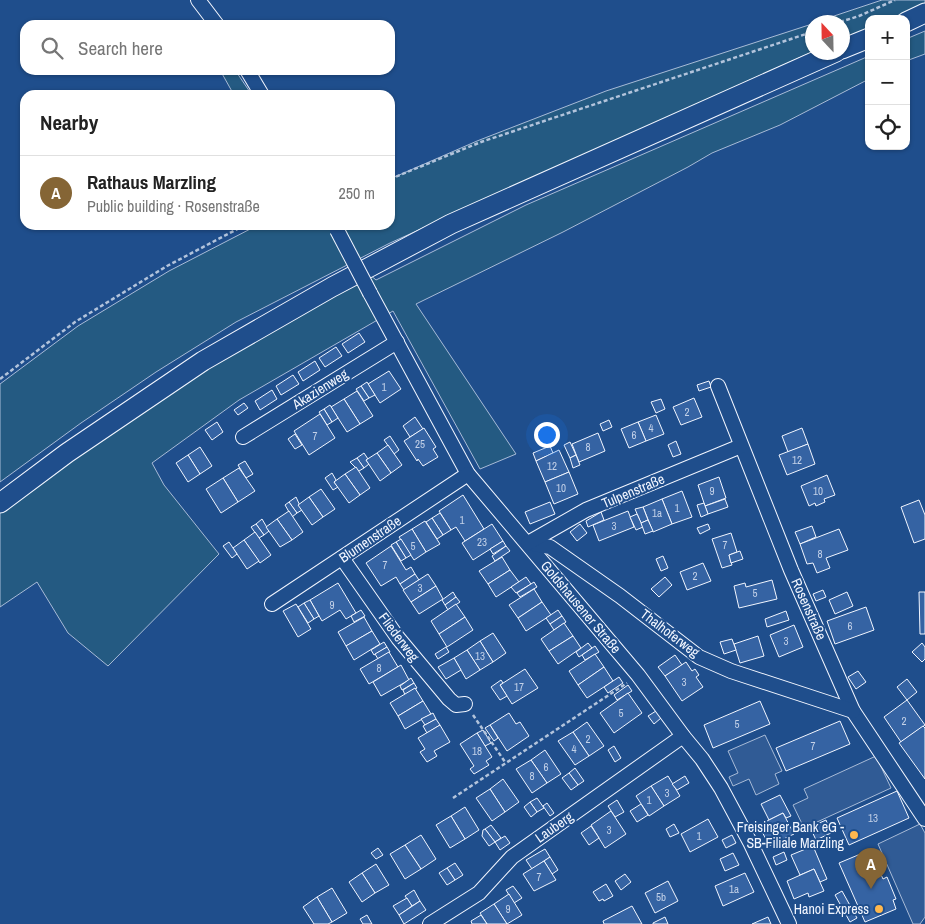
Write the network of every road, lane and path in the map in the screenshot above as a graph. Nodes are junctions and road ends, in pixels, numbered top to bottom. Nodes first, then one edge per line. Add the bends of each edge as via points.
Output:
1 (198, 0) edge
2 (895, 0) edge
3 (925, 13) edge
4 (850, 19) edge
5 (213, 20) edge
6 (910, 20) edge
7 (805, 34) edge
8 (865, 40) edge
9 (850, 46) edge
10 (818, 60) edge
11 (250, 75) edge
12 (259, 90) edge
13 (395, 178) edge
14 (235, 230) edge
15 (336, 230) edge
16 (397, 342) junction
17 (0, 378) edge
18 (718, 386) dead end
19 (243, 438) dead end
20 (741, 446) junction
21 (468, 474) junction
22 (0, 503) edge
23 (528, 543) junction
24 (342, 558) junction
25 (272, 604) dead end
26 (638, 675) junction
27 (465, 704) joint
28 (853, 710) junction
29 (683, 736) junction
30 (505, 762) junction
31 (453, 798) dead end
32 (925, 819) edge
33 (430, 924) edge
34 (789, 924) edge

1 - 5 street
2 - 4 path
3 - 6 main road
7 - 13 path via 480,142
8 - 9 main road
10 - 22 main road via 451,224 332,287 203,361 67,453
11 - 12 street
14 - 17 path via 167,266 75,322
15 - 16 street, Goldshausener Straße, bridge
16 - 19 street, Akazienweg
16 - 21 street, Goldshausener Straße
18 - 20 street, Rosenstraße
20 - 23 street, Tulpenstraße via 586,510
20 - 28 street, Rosenstraße
21 - 23 street, Goldshausener Straße
21 - 24 street, Blumenstraße
23 - 26 street, Goldshausener Straße
23 - 28 street, Thalhoferweg via 550,547 699,657 731,671
24 - 25 street, Blumenstraße
24 - 27 street, Fliederweg via 398,638 449,699 456,705
26 - 29 street, Goldshausener Straße
26 - 30 path
27 - 30 path
28 - 32 street, Rosenstraße
29 - 33 street, Lauberg via 512,857 478,893
29 - 34 street, Goldshausener Straße via 721,788
30 - 31 path

